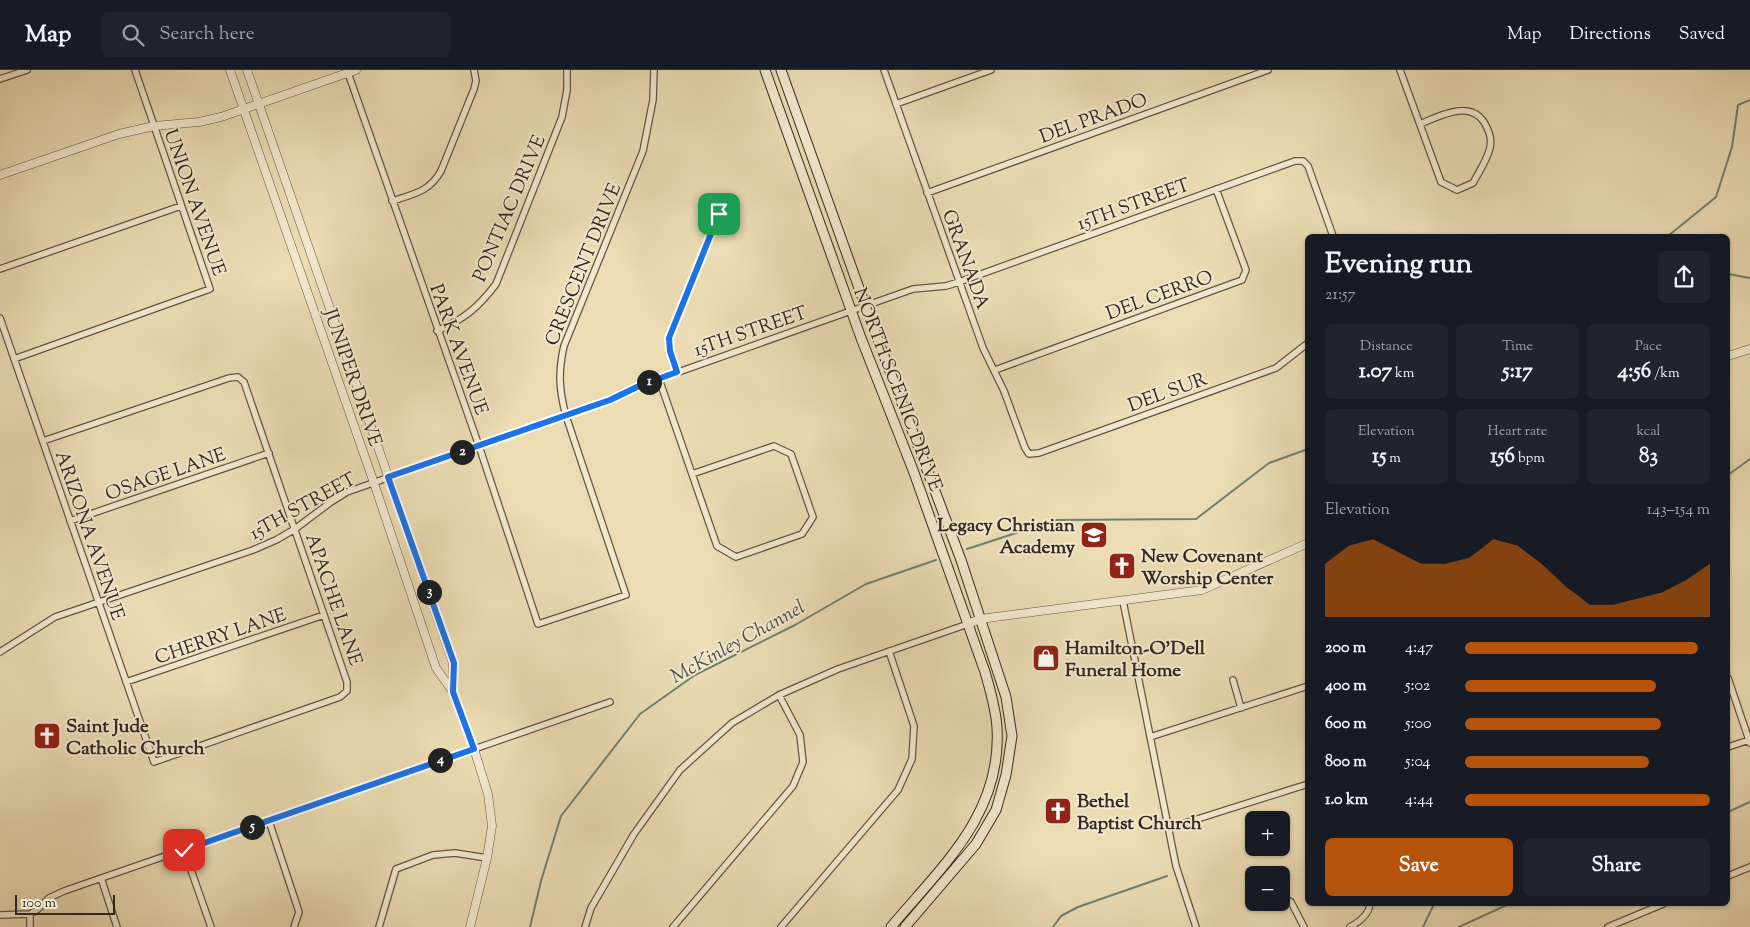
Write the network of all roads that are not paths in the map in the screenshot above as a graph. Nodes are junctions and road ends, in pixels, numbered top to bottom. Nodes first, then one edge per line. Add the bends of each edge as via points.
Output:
1 (28, 70) edge
2 (135, 70) edge
3 (230, 70) edge
4 (248, 70) edge
5 (356, 70) edge
6 (474, 70) edge
7 (567, 70) edge
8 (654, 70) edge
9 (765, 70) edge
10 (781, 70) edge
11 (884, 70) edge
12 (991, 70) edge
13 (1268, 70) edge
14 (1400, 70) edge
15 (347, 72) edge
16 (0, 79) edge
17 (259, 104) junction
18 (896, 104) junction
19 (243, 110) junction
20 (1420, 124) junction
21 (154, 126) junction
22 (0, 175) edge
23 (1216, 189) junction
24 (927, 193) junction
25 (392, 201) junction
26 (181, 206) junction
27 (719, 214) dead end
28 (1332, 234) edge
29 (0, 269) edge
30 (959, 282) junction
31 (324, 290) junction
32 (308, 296) junction
33 (866, 305) junction
34 (852, 310) junction
35 (0, 318) edge
36 (437, 331) junction
37 (1305, 345) edge
38 (1750, 349) edge
39 (1730, 355) edge
40 (14, 359) junction
41 (994, 370) junction
42 (677, 372) junction
43 (659, 379) junction
44 (566, 416) junction
45 (42, 441) junction
46 (479, 446) junction
47 (269, 453) junction
48 (1029, 454) joint
49 (925, 466) junction
50 (914, 470) junction
51 (692, 474) junction
52 (388, 477) junction
53 (374, 482) junction
54 (70, 521) junction
55 (295, 529) junction
56 (1305, 544) edge
57 (1123, 601) junction
58 (98, 602) junction
59 (582, 610) joint
60 (324, 615) junction
61 (980, 619) junction
62 (968, 624) junction
63 (889, 651) junction
64 (0, 652) edge
65 (1233, 680) dead end
66 (126, 682) junction
67 (1730, 684) edge
68 (1305, 687) edge
69 (453, 692) junction
70 (779, 694) junction
71 (610, 702) dead end
72 (1241, 708) junction
73 (1150, 737) junction
74 (1749, 742) edge
75 (1730, 747) edge
76 (474, 749) junction
77 (154, 762) joint
78 (1305, 785) edge
79 (268, 821) junction
80 (1169, 828) junction
81 (184, 850) junction
82 (487, 858) junction
83 (1750, 866) edge
84 (1730, 875) edge
85 (935, 876) junction
86 (100, 878) junction
87 (943, 882) junction
88 (1290, 901) edge
89 (1370, 906) edge
90 (1658, 906) edge
91 (30, 914) junction
92 (0, 915) edge
93 (30, 927) edge
94 (117, 927) edge
95 (211, 927) edge
96 (294, 927) edge
97 (379, 927) edge
98 (470, 927) edge
99 (585, 927) edge
100 (673, 927) edge
101 (781, 927) edge
102 (891, 927) edge
103 (905, 927) edge
104 (1196, 927) edge
105 (1304, 927) edge
106 (1350, 927) edge
107 (1608, 927) edge

1 - 16 street
2 - 21 street, UNION AVENUE
3 - 19 street, JUNIPER DRIVE
4 - 17 street, JUNIPER DRIVE
5 - 15 street
6 - 25 street via 474,89 435,181 425,190
7 - 36 street, PONTIAC DRIVE via 562,117 496,284 467,316
8 - 44 street, CRESCENT DRIVE via 654,100 643,151 564,346 560,396
9 - 34 main road, NORTH SCENIC DRIVE
10 - 33 main road, NORTH SCENIC DRIVE
11 - 18 street, GRANADA
12 - 18 street
13 - 24 street, DEL PRADO
14 - 20 street
15 - 17 street
15 - 25 street, PARK AVENUE
17 - 19 street
17 - 31 street, JUNIPER DRIVE
18 - 24 street, GRANADA
19 - 21 street via 221,118
19 - 32 street, JUNIPER DRIVE
20 - 20 street via 1441,182 1457,190 1474,183 1490,148 1490,132 1481,118 1466,110 1449,112
21 - 22 street via 119,134
21 - 26 street, UNION AVENUE
23 - 28 street, 15TH STREET via 1303,161 1308,166
23 - 30 street, 15TH STREET
23 - 41 street, DEL CERRO via 1246,270 1242,280
24 - 30 street, GRANADA
25 - 36 street, PARK AVENUE
26 - 29 street
26 - 40 street, UNION AVENUE via 210,289
27 - 42 street via 669,338
30 - 33 street, 15TH STREET via 912,289
30 - 41 street, GRANADA
31 - 32 street
31 - 52 street, JUNIPER DRIVE
32 - 53 street, JUNIPER DRIVE
33 - 34 street, 15TH STREET
33 - 49 main road, NORTH SCENIC DRIVE
34 - 42 street, 15TH STREET
34 - 50 main road, NORTH SCENIC DRIVE
35 - 40 street, ARIZONA AVENUE
36 - 46 street, PARK AVENUE
37 - 48 street, DEL SUR via 1276,368
38 - 39 street
40 - 45 street, ARIZONA AVENUE
41 - 48 street, GRANADA
42 - 43 street, 15TH STREET
43 - 44 street, 15TH STREET
43 - 51 street
44 - 46 street, 15TH STREET
44 - 59 street, CRESCENT DRIVE via 626,596
45 - 47 street, APACHE LANE via 238,377 244,382
45 - 54 street, ARIZONA AVENUE
46 - 52 street, 15TH STREET
46 - 59 street, PARK AVENUE via 538,624
47 - 54 street, OSAGE LANE
47 - 55 street, APACHE LANE
49 - 50 street
49 - 61 main road, NORTH SCENIC DRIVE
50 - 62 main road, NORTH SCENIC DRIVE
51 - 51 street via 718,546 736,557 802,534 813,517 791,454 774,446
52 - 53 street, 15TH STREET
52 - 69 street, JUNIPER DRIVE via 454,663
53 - 55 street, 15TH STREET via 347,492
53 - 69 street, JUNIPER DRIVE via 436,668
54 - 58 street, ARIZONA AVENUE
55 - 58 street, 15TH STREET via 253,550
55 - 60 street, APACHE LANE
56 - 57 street via 1202,590
57 - 61 street
57 - 73 street
58 - 64 street, 15TH STREET via 55,617
58 - 66 street, ARIZONA AVENUE
60 - 66 street, CHERRY LANE
60 - 77 street, APACHE LANE via 347,682 347,691 340,698
61 - 62 street
61 - 87 main road, NORTH SCENIC DRIVE via 1006,697 1012,736 1008,765 996,810 976,844
62 - 63 street
62 - 85 main road, NORTH SCENIC DRIVE via 993,698 998,727 997,757 980,815
63 - 70 street
63 - 101 street via 914,726 912,758 898,790
65 - 72 street
66 - 77 street, ARIZONA AVENUE
67 - 74 street
68 - 72 street
69 - 76 street, JUNIPER DRIVE
70 - 99 street via 732,723 680,770 634,834 591,908
70 - 100 street via 800,736 803,762 793,786
71 - 76 street
72 - 73 street
73 - 80 street
74 - 75 street
76 - 79 street
76 - 82 street, JUNIPER DRIVE via 488,794 492,826
78 - 80 street
79 - 81 street
79 - 96 street via 298,912
80 - 104 street via 1179,875
81 - 86 street
81 - 95 street
82 - 97 street via 455,853 433,856 396,869
82 - 98 street, JUNIPER DRIVE
83 - 84 street
85 - 87 street
85 - 102 main road, NORTH SCENIC DRIVE
86 - 91 street via 49,898
86 - 94 street
87 - 103 main road, NORTH SCENIC DRIVE
88 - 105 street
89 - 106 street
90 - 107 street
91 - 92 street
91 - 93 street

